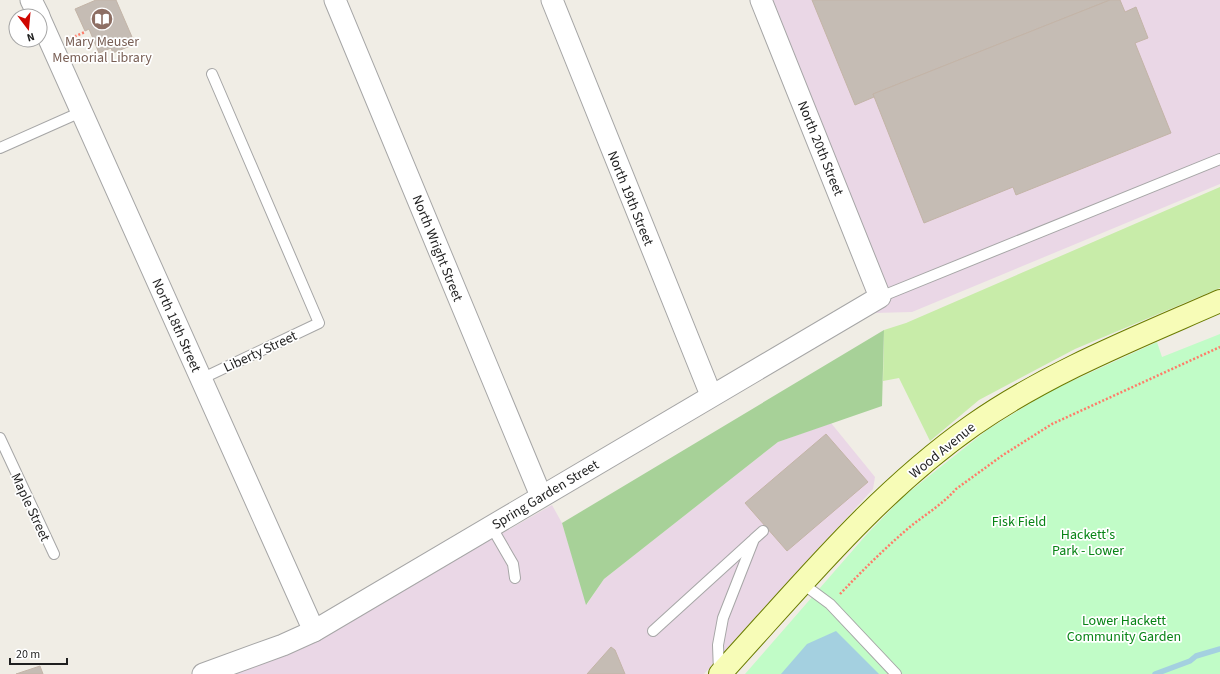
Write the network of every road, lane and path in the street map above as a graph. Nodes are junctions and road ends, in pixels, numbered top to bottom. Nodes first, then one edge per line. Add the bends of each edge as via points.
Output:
1 (335, 0) edge
2 (552, 0) edge
3 (761, 0) edge
4 (85, 32) dead end
5 (48, 37) edge
6 (71, 38) dead end
7 (212, 74) dead end
8 (81, 112) junction
9 (0, 148) edge
10 (1220, 159) edge
11 (880, 297) junction
12 (1220, 301) edge
13 (1220, 347) edge
14 (201, 379) junction
15 (711, 395) junction
16 (0, 438) edge
17 (541, 496) junction
18 (491, 526) junction
19 (763, 531) dead end
20 (754, 539) junction
21 (54, 554) dead end
22 (515, 578) dead end
23 (803, 584) junction
24 (830, 604) junction
25 (314, 631) junction
26 (653, 631) dead end
27 (203, 674) edge
28 (719, 674) edge
29 (896, 674) edge

1 - 17 street, North Wright Street
2 - 15 street, North 19th Street
3 - 11 street, North 20th Street
4 - 6 path
5 - 8 street, North 18th Street
7 - 14 lane, Liberty Street via 319,323
8 - 9 lane
8 - 14 street, North 18th Street
10 - 11 lane
11 - 15 street, Spring Garden Street
12 - 23 main road, Wood Avenue via 1053,376 973,425 894,489
13 - 24 path via 1075,412 1003,455 956,489 889,545
14 - 25 street, North 18th Street
15 - 17 street, Spring Garden Street
16 - 21 lane, Maple Street
17 - 18 street, Spring Garden Street
18 - 22 lane via 513,564
18 - 25 street, Spring Garden Street
19 - 20 lane
20 - 26 lane
20 - 28 lane via 724,618 718,645
23 - 24 lane
23 - 28 main road, Wood Avenue
24 - 29 lane
25 - 27 street, Spring Garden Street

